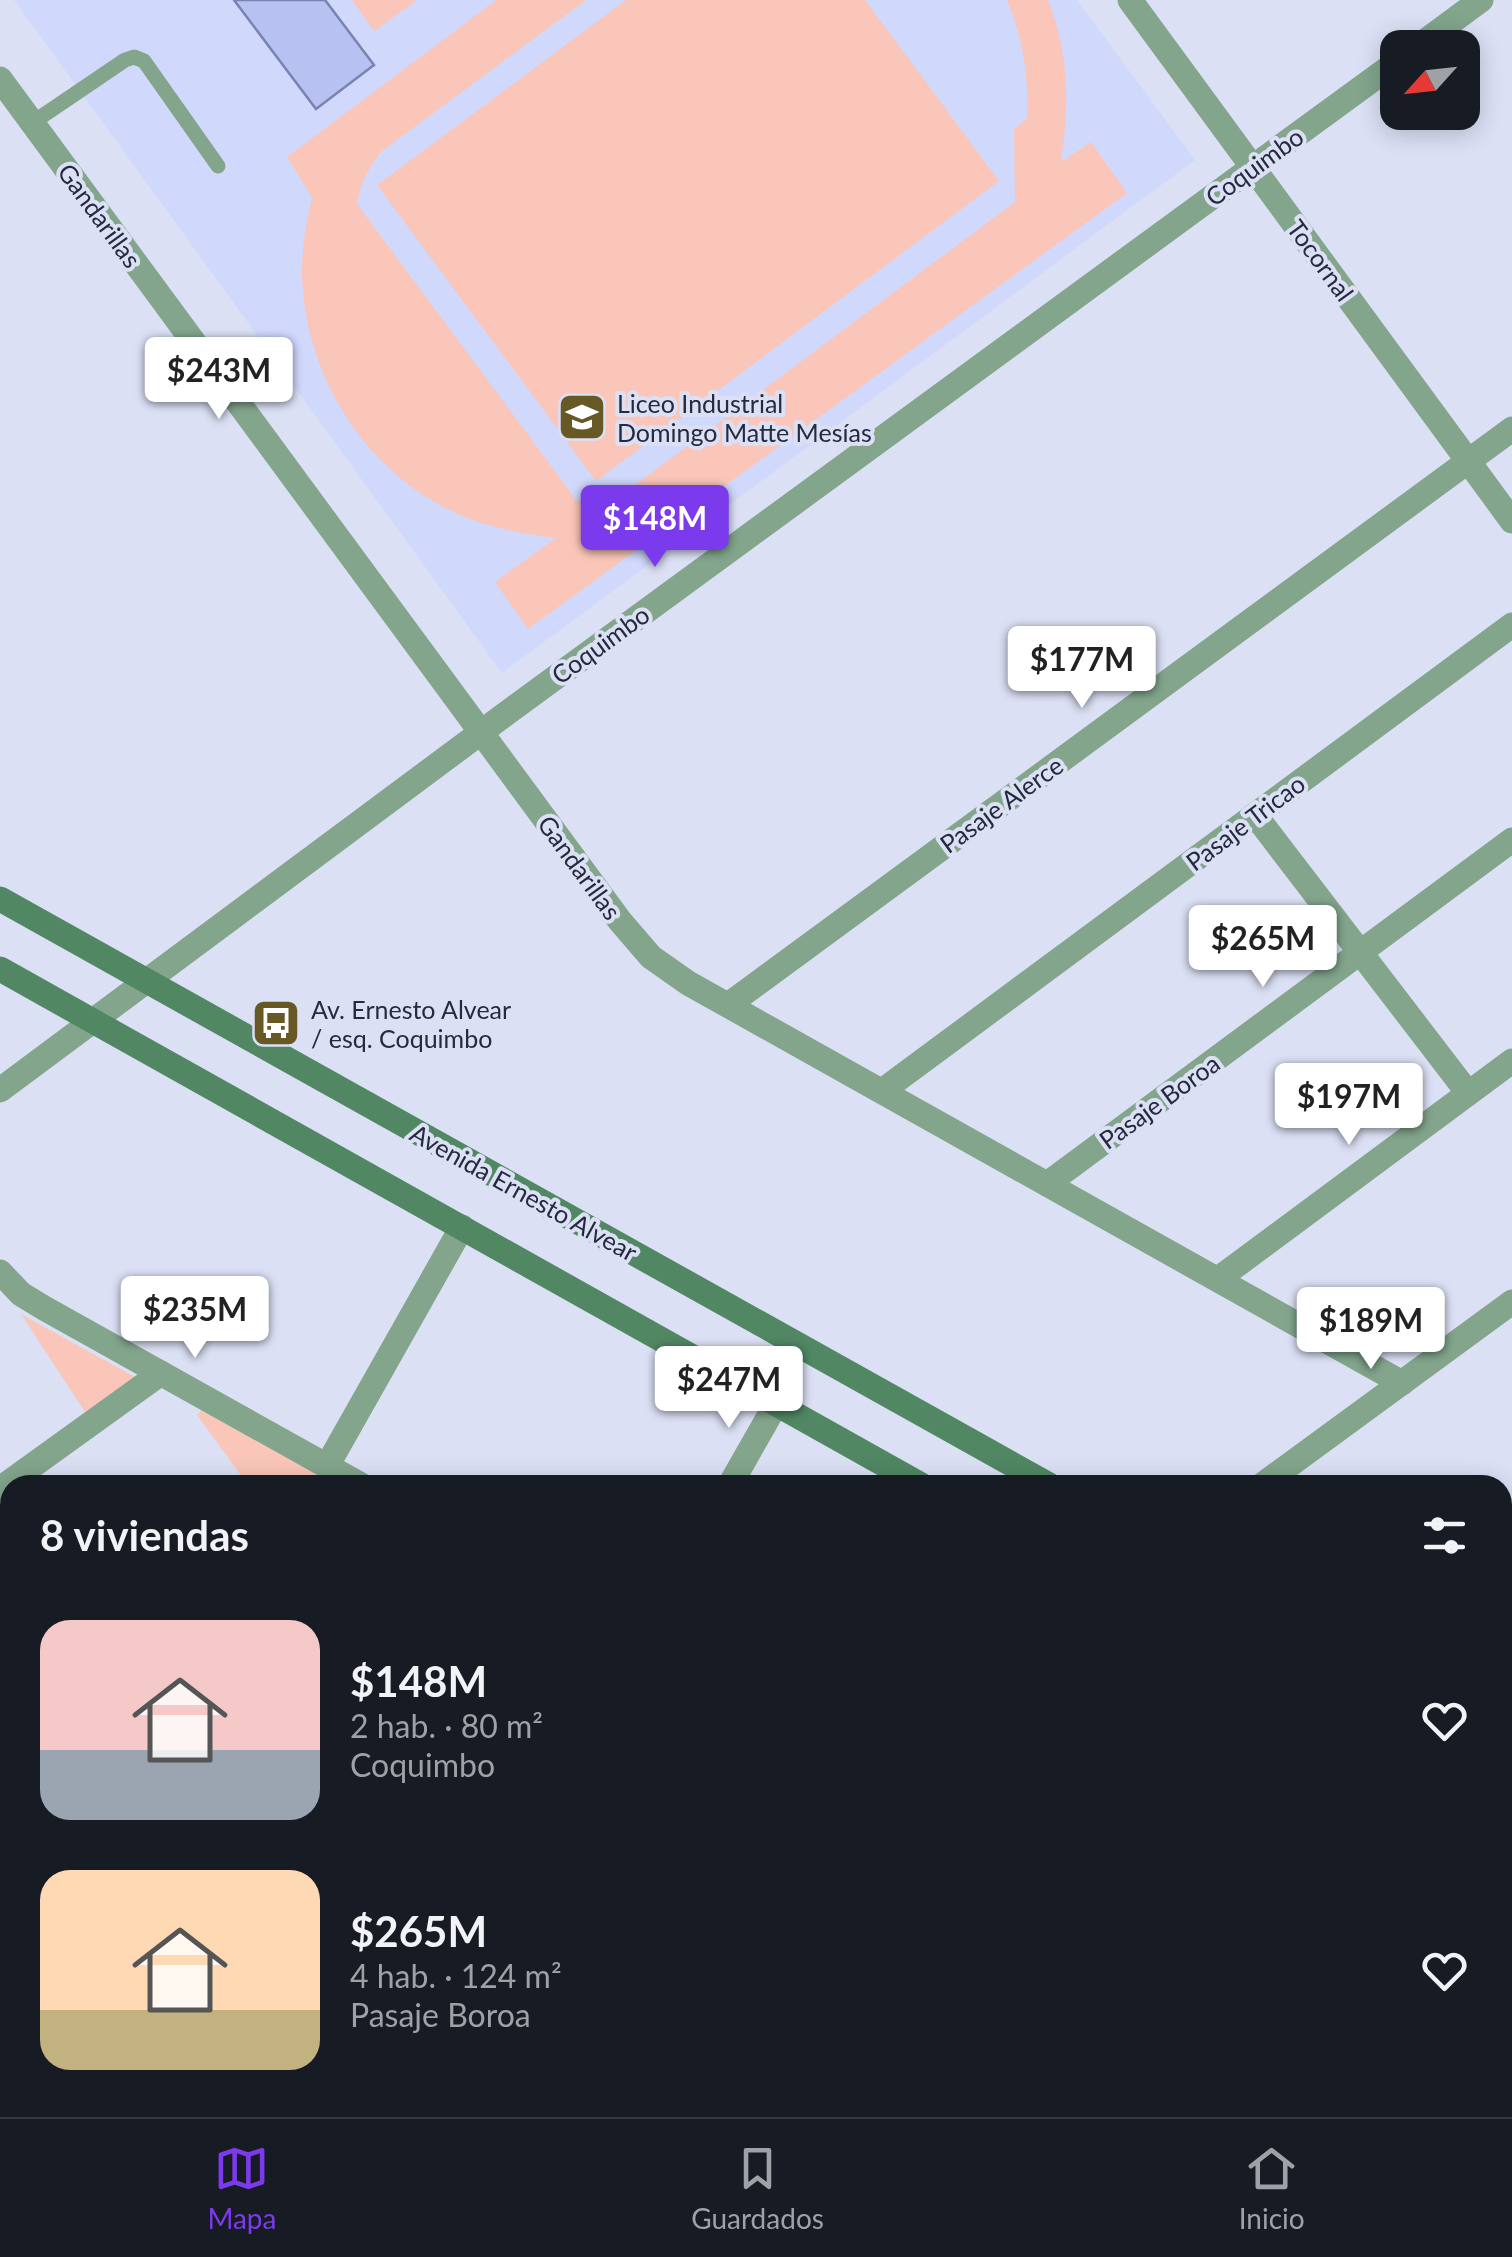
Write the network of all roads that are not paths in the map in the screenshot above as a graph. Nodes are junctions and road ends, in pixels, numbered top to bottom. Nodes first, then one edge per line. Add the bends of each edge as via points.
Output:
1 (1130, 0) edge
2 (1482, 0) edge
3 (1441, 30) edge
4 (1380, 74) edge
5 (0, 80) edge
6 (32, 123) junction
7 (218, 166) dead end
8 (1253, 167) junction
9 (1512, 429) edge
10 (1468, 461) junction
11 (1512, 521) edge
12 (1512, 625) edge
13 (482, 732) junction
14 (1255, 815) junction
15 (1512, 840) edge
16 (0, 899) edge
17 (1360, 952) junction
18 (0, 969) edge
19 (146, 981) junction
20 (728, 1005) junction
21 (93, 1022) junction
22 (1512, 1061) edge
23 (0, 1090) edge
24 (882, 1091) junction
25 (1468, 1093) junction
26 (1047, 1184) junction
27 (462, 1228) junction
28 (0, 1272) edge
29 (1218, 1279) junction
30 (1512, 1302) edge
31 (161, 1374) junction
32 (1402, 1382) junction
33 (776, 1404) junction
34 (327, 1466) junction
35 (20, 1475) edge
36 (343, 1475) edge
37 (736, 1475) edge
38 (903, 1475) edge
39 (1031, 1475) edge
40 (1276, 1475) edge

1 - 8 street, Tocornal
2 - 3 street
4 - 8 street, Coquimbo
5 - 6 street, Gandarillas
6 - 7 lane via 134,58 144,61
6 - 13 street, Gandarillas
8 - 10 street, Tocornal
8 - 13 street, Coquimbo
9 - 10 street, Pasaje Alerce
10 - 11 street, Tocornal
10 - 20 street, Pasaje Alerce
12 - 14 street, Pasaje Tricao
13 - 19 street, Coquimbo
13 - 20 street, Gandarillas via 635,940 669,971
14 - 17 street
14 - 24 street, Pasaje Tricao
15 - 17 street, Pasaje Boroa
16 - 19 main road, Avenida Ernesto Alvear
17 - 25 street
17 - 26 street, Pasaje Boroa
18 - 21 main road
19 - 21 street, Coquimbo
19 - 39 main road, Avenida Ernesto Alvear
20 - 24 street, Gandarillas
21 - 23 street, Coquimbo
21 - 27 main road
22 - 25 street
24 - 26 street, Gandarillas
25 - 29 street
26 - 29 street, Gandarillas
27 - 33 main road
27 - 34 street
28 - 31 street via 21,1294
29 - 32 street, Gandarillas
30 - 32 street
31 - 34 street
31 - 35 street
32 - 40 street
33 - 37 street
33 - 38 main road
34 - 36 street

